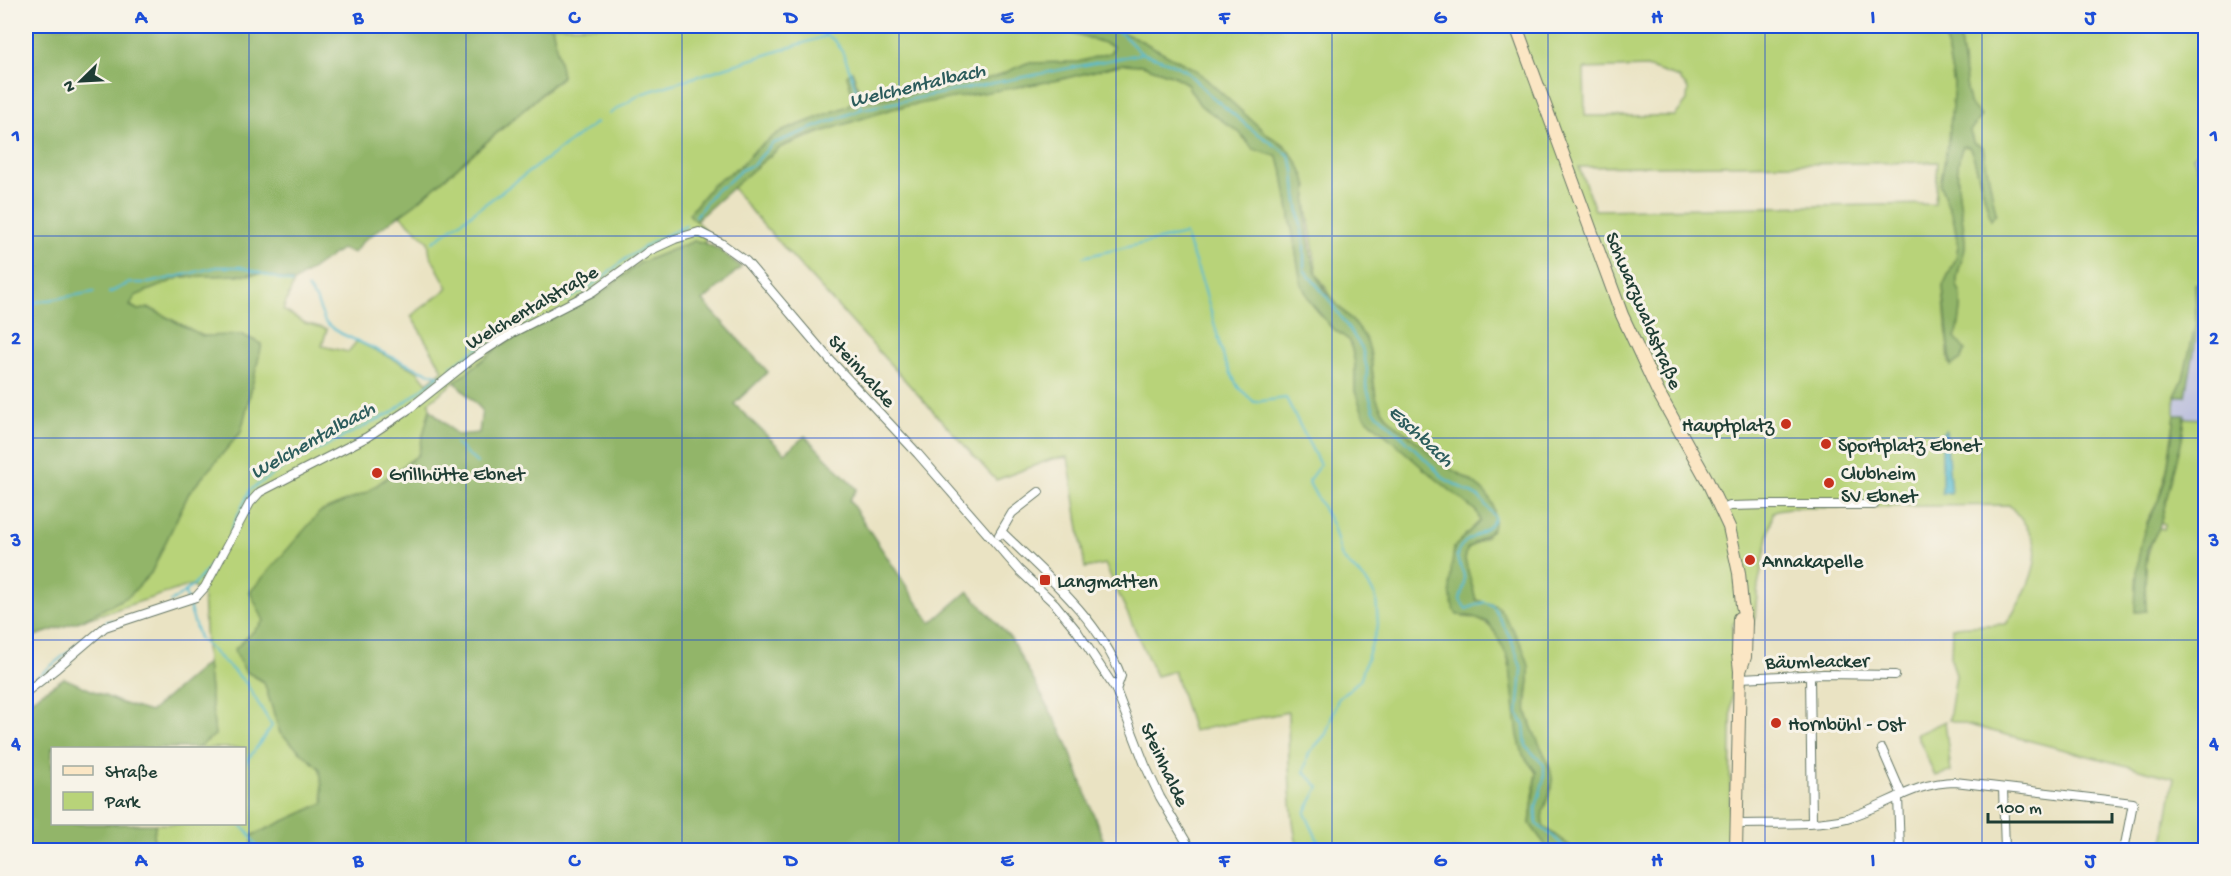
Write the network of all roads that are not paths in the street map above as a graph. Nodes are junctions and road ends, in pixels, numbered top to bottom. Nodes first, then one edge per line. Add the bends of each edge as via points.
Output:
1 (1516, 26) edge
2 (699, 232) joint
3 (1038, 492) dead end
4 (1874, 505) dead end
5 (1722, 509) junction
6 (1002, 532) junction
7 (994, 543) junction
8 (1740, 675) junction
9 (1895, 675) dead end
10 (1810, 676) junction
11 (1116, 690) junction
12 (26, 692) edge
13 (1882, 749) dead end
14 (2003, 788) junction
15 (1900, 796) junction
16 (1812, 822) junction
17 (1736, 824) junction
18 (1191, 850) edge
19 (1736, 850) edge
20 (1900, 850) edge
21 (2004, 850) edge
22 (2124, 850) edge

1 - 5 main road, Schwarzwaldstraße via 1622,315 1660,397
2 - 7 street, Steinhalde via 746,261
2 - 12 street, Welchentalstraße via 649,251 592,292 473,358 367,437 260,492 250,503 205,587 193,598 105,627
3 - 6 street via 1012,513
4 - 5 street
5 - 8 main road, Schwarzwaldstraße via 1734,549 1746,621 1747,641
6 - 7 street
6 - 11 street, Steinhalde via 1080,611 1114,657 1121,676
7 - 11 street, Steinhalde via 1055,604
8 - 10 street, Bäumleacker
8 - 17 main road, Schwarzwaldstraße
9 - 10 street, Bäumleacker
10 - 16 street
11 - 18 street, Steinhalde via 1144,765
13 - 15 street
14 - 15 street via 1939,782
14 - 21 street
14 - 22 street via 2133,803
15 - 16 street via 1846,818
15 - 20 street
16 - 17 street
17 - 19 main road, Schwarzwaldstraße

